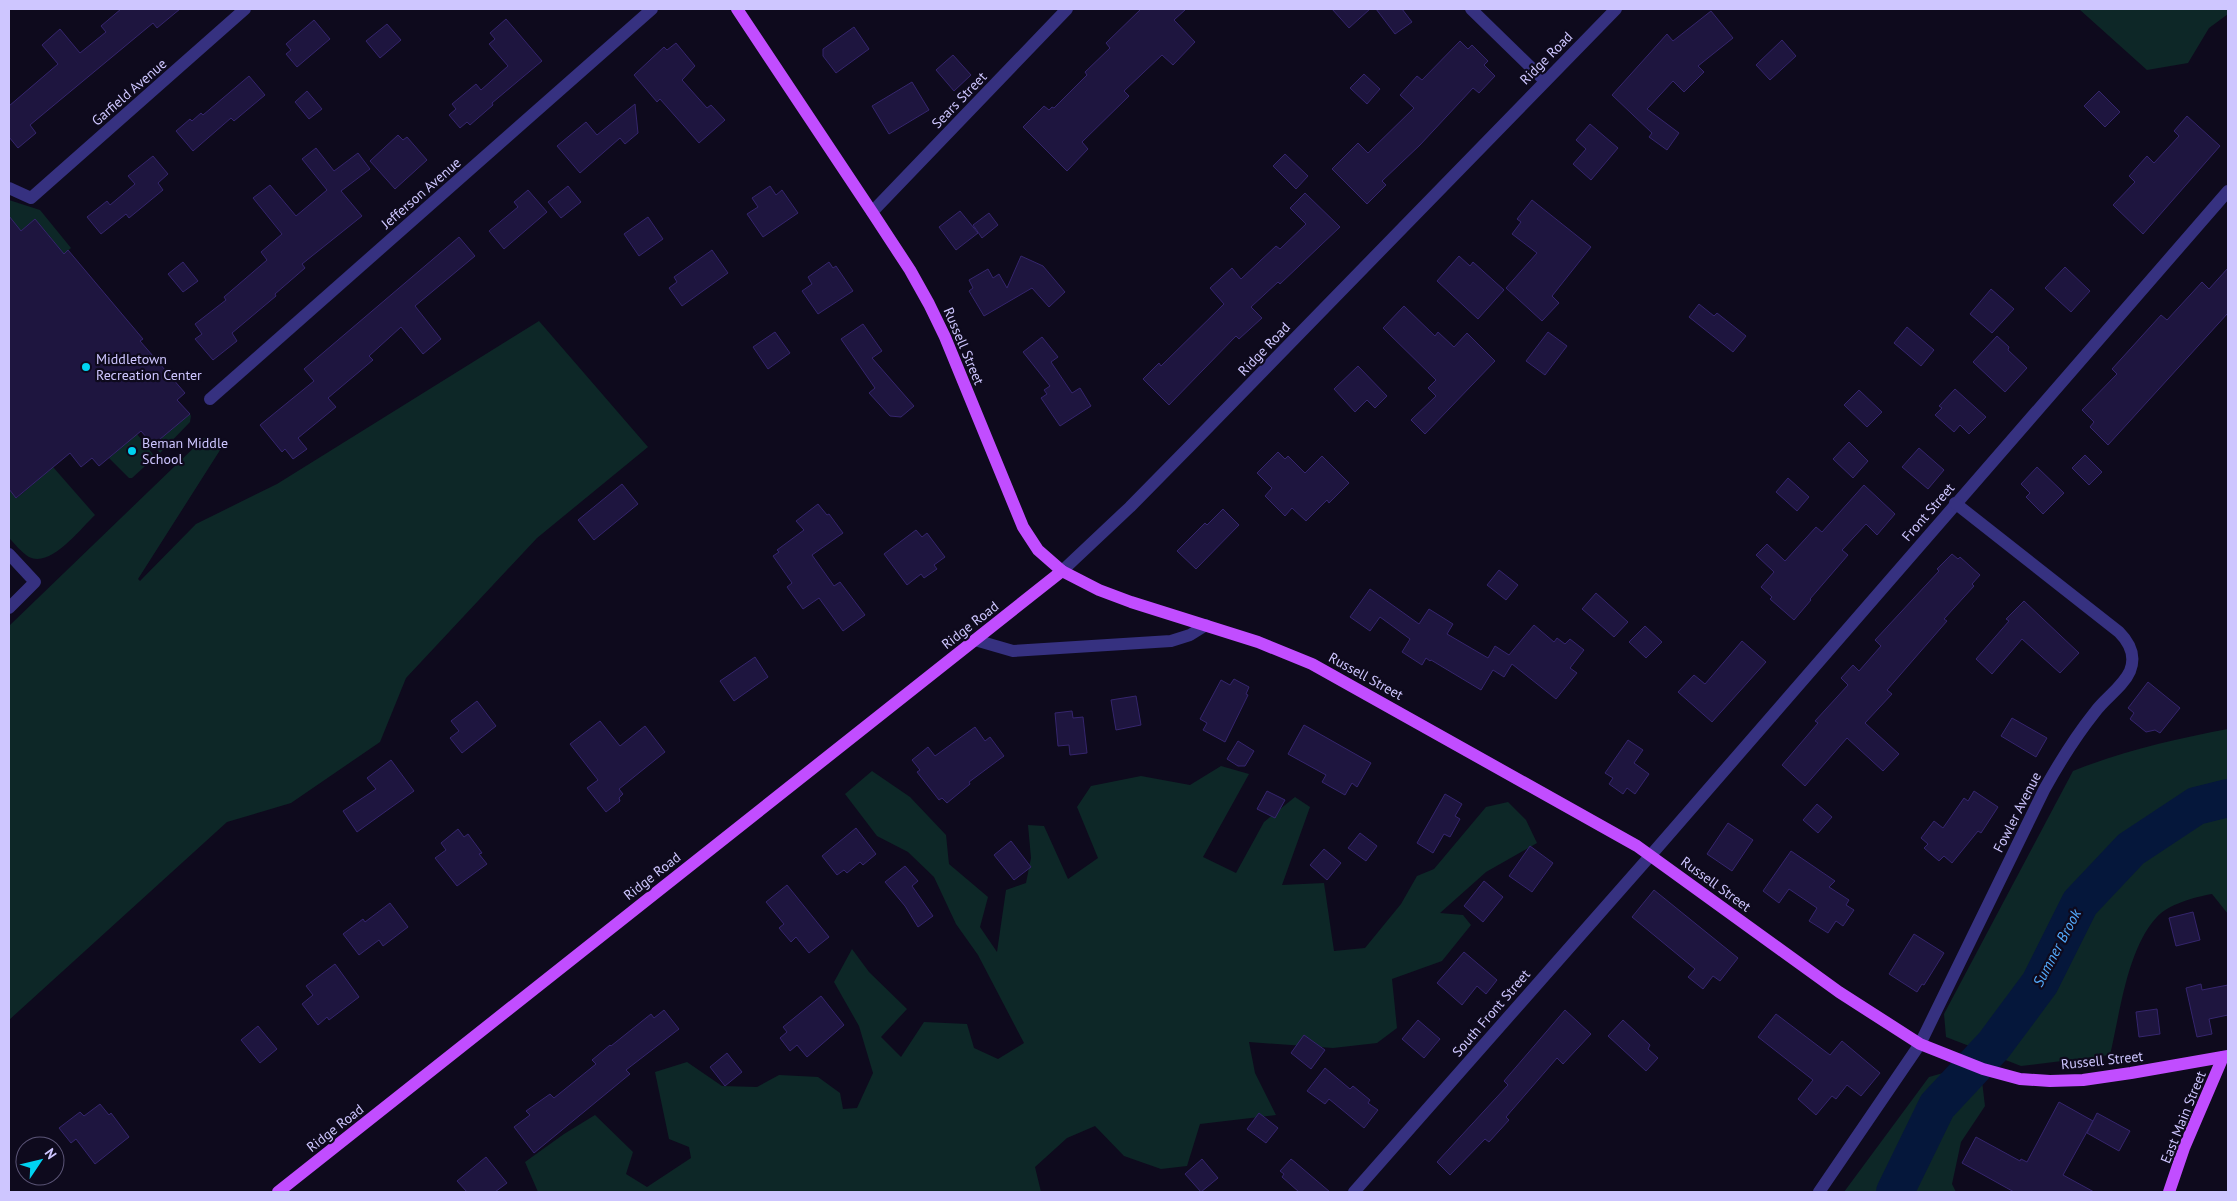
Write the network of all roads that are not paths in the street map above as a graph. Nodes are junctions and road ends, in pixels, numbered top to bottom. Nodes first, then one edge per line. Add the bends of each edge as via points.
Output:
1 (246, 9) edge
2 (652, 9) edge
3 (737, 9) edge
4 (1067, 9) edge
5 (1471, 9) edge
6 (1616, 9) edge
7 (1544, 81) junction
8 (9, 188) edge
9 (2228, 190) edge
10 (872, 212) junction
11 (210, 399) dead end
12 (1955, 503) junction
13 (9, 554) edge
14 (1062, 571) junction
15 (9, 608) edge
16 (1206, 625) junction
17 (975, 640) junction
18 (1651, 854) junction
19 (1920, 1044) junction
20 (2226, 1057) edge
21 (278, 1192) edge
22 (1354, 1192) edge
23 (1819, 1192) edge
24 (2169, 1192) edge

1 - 8 street, Garfield Avenue via 32,198
2 - 11 street, Jefferson Avenue
3 - 10 main road, Russell Street
4 - 10 street, Sears Street
5 - 7 street
6 - 7 street, Ridge Road
7 - 14 street, Ridge Road via 1183,454
9 - 12 street, Front Street
10 - 14 main road, Russell Street via 910,270 945,337 1023,527 1038,550
12 - 18 street, Front Street
12 - 19 street, Fowler Avenue via 2119,632 2129,644 2132,660 2127,677 2095,711 2048,783
13 - 15 street via 35,582
14 - 16 main road, Russell Street via 1099,590
14 - 17 main road, Ridge Road
16 - 17 street via 1171,641 1028,651 999,648
16 - 18 main road, Russell Street via 1312,664
17 - 21 main road, Ridge Road
18 - 19 main road, Russell Street via 1839,992
18 - 22 street, South Front Street
19 - 20 main road, Russell Street via 1983,1069 2050,1081 2082,1080
19 - 23 street, Fowler Avenue
20 - 24 main road, East Main Street via 2184,1148

